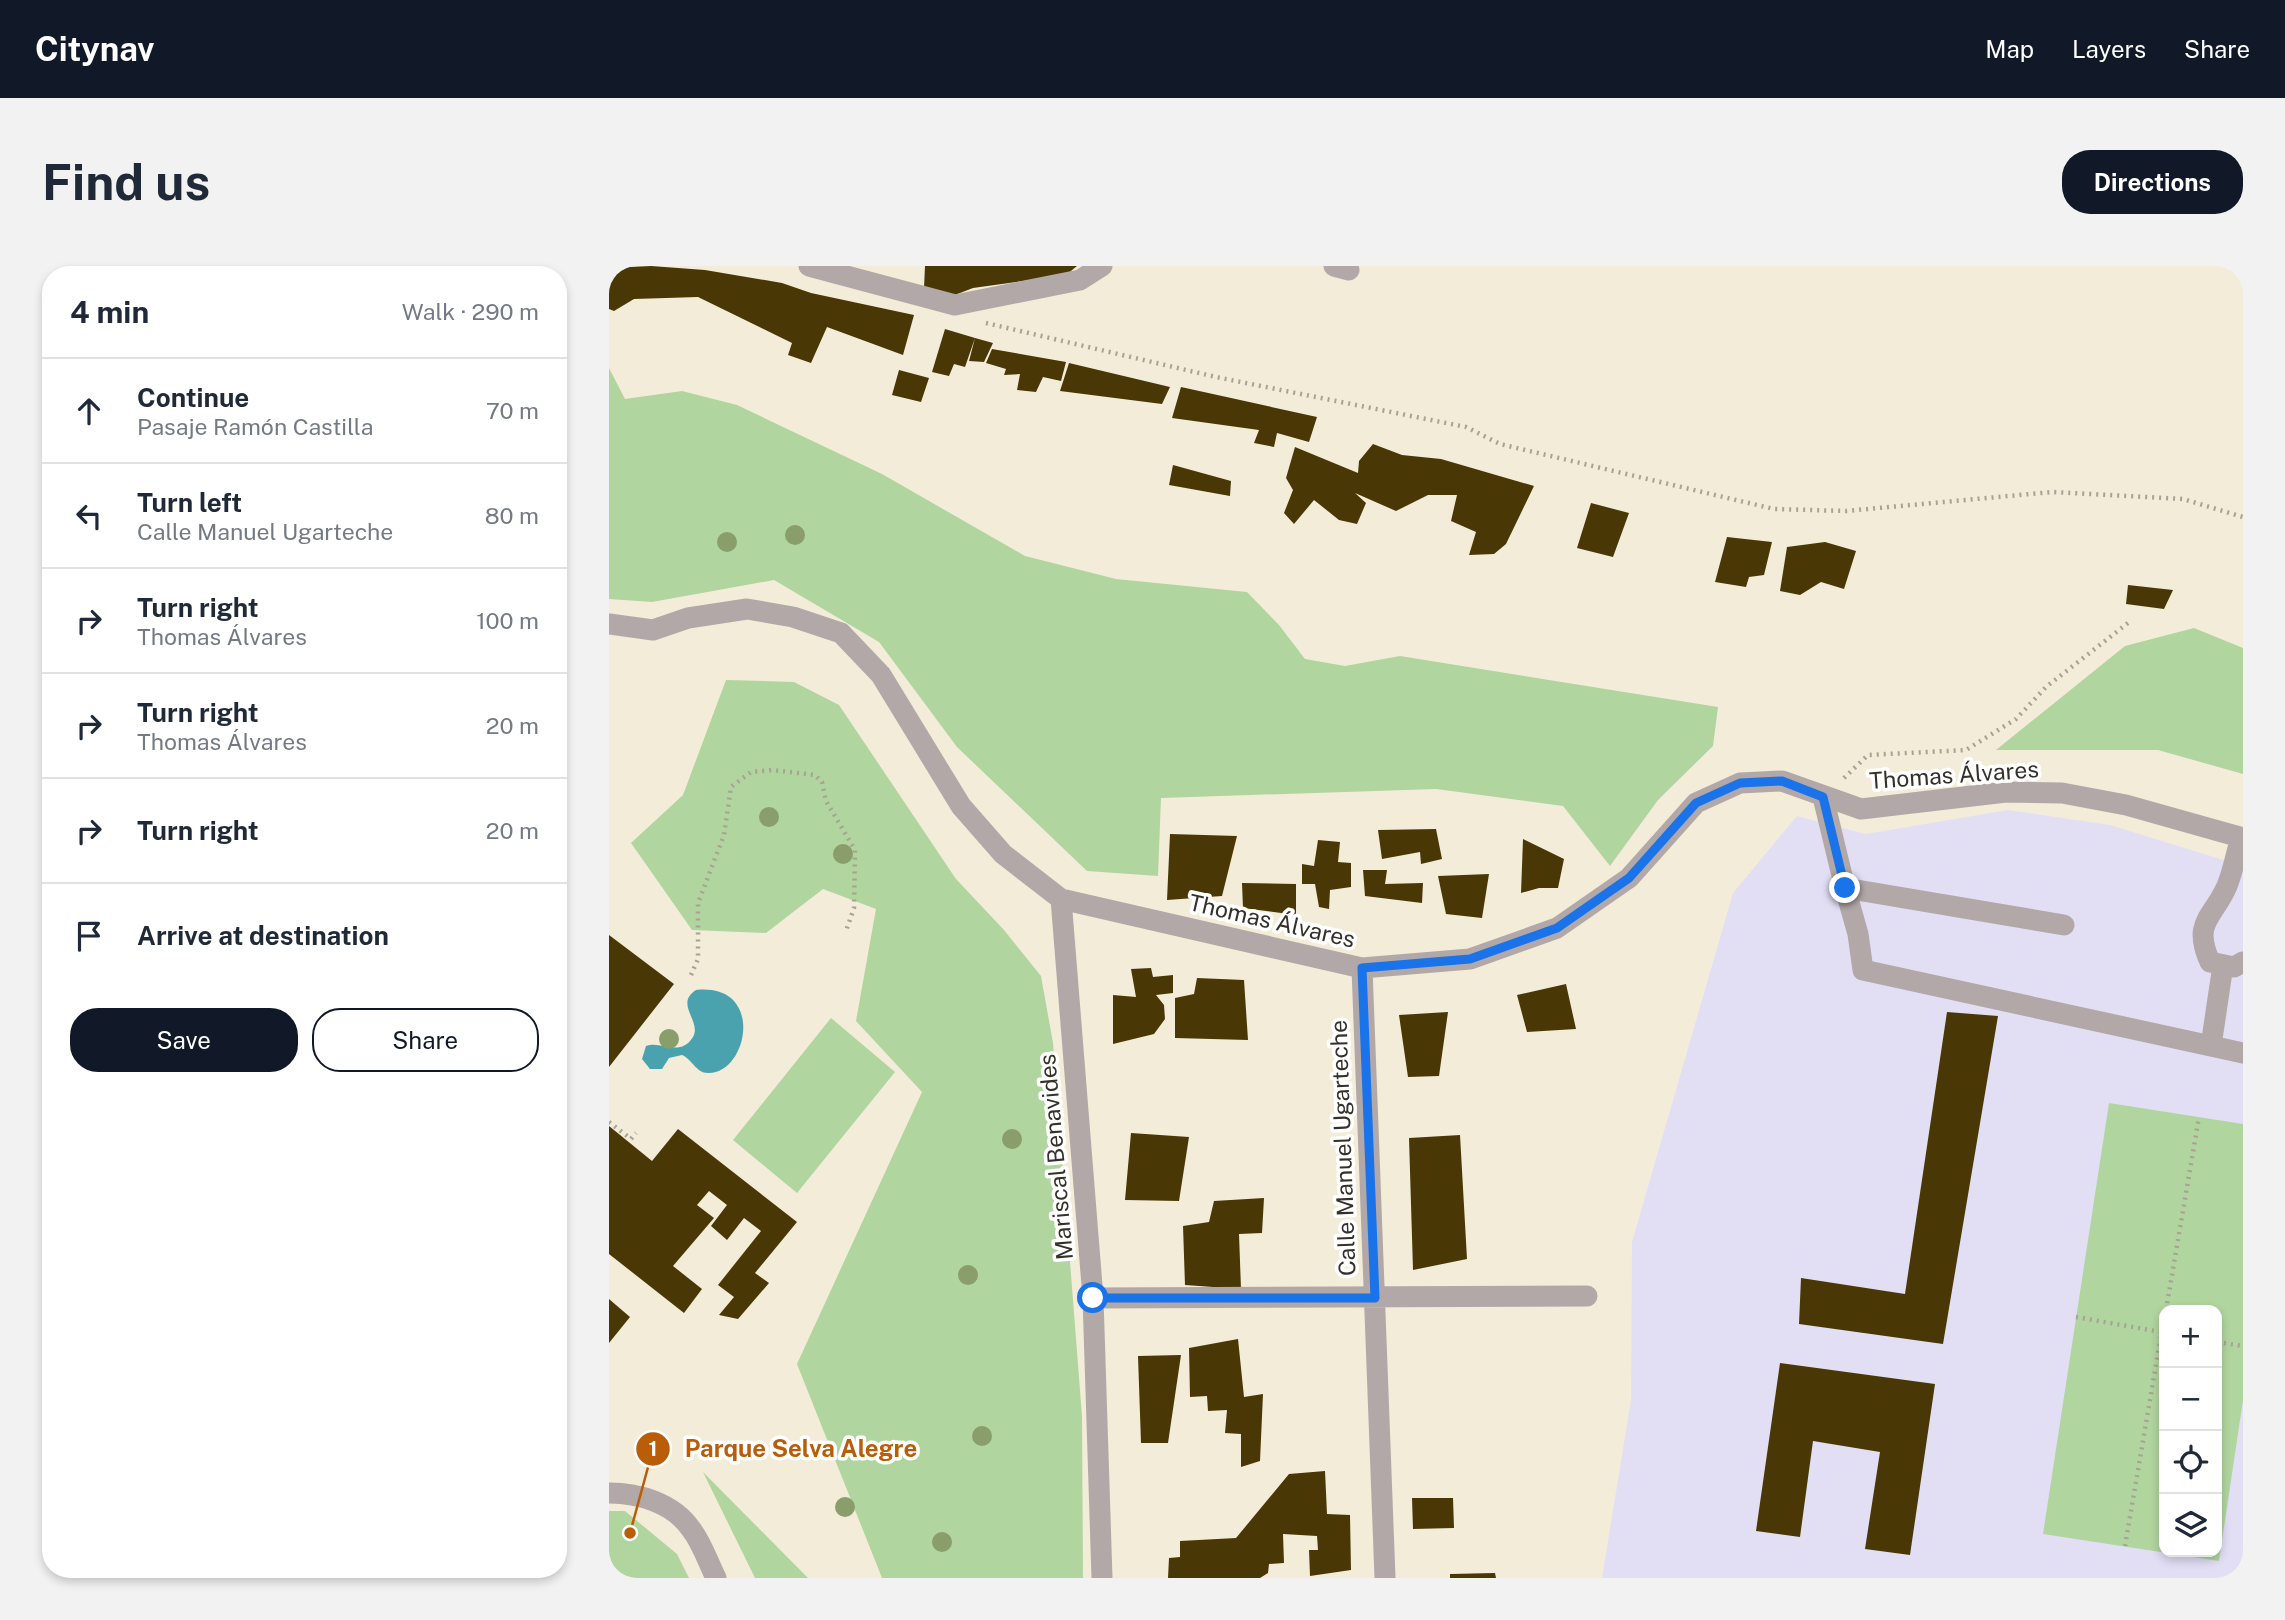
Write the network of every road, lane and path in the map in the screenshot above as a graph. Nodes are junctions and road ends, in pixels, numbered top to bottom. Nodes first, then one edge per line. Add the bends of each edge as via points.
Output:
1 (809, 266) edge
2 (1102, 266) edge
3 (955, 306) junction
4 (2243, 517) edge
5 (2128, 623) dead end
6 (609, 624) edge
7 (1823, 797) junction
8 (2242, 838) edge
9 (1845, 888) junction
10 (1061, 899) junction
11 (2064, 925) dead end
12 (846, 930) dead end
13 (2233, 964) edge
14 (1362, 968) junction
15 (691, 975) dead end
16 (2211, 1046) junction
17 (2243, 1053) edge
18 (2199, 1117) dead end
19 (609, 1122) edge
20 (636, 1133) dead end
21 (1587, 1296) dead end
22 (1093, 1298) junction
23 (1375, 1298) junction
24 (2167, 1305) edge
25 (2076, 1317) dead end
26 (2159, 1331) edge
27 (2222, 1343) edge
28 (2243, 1346) edge
29 (2159, 1355) edge
30 (609, 1493) edge
31 (2125, 1546) dead end
32 (716, 1578) edge
33 (1102, 1578) edge
34 (1385, 1578) edge

1 - 3 street
2 - 3 street via 1080,280
3 - 4 path via 991,326 1466,427 1500,444 1774,509 1846,511 2052,492 2183,499
5 - 7 path via 2046,687 2016,719 1966,750 1868,755
6 - 10 street, Thomas Álvares via 653,630 688,618 747,609 793,617 841,633 881,675 961,806 1003,854
7 - 8 street, Thomas Álvares via 1861,809 2006,792 2061,793 2126,805
7 - 9 street
7 - 14 street, Thomas Álvares via 1782,781 1740,783 1696,803 1629,878 1557,928 1470,959
8 - 13 street via 2226,888 2208,914 2202,943 2210,962
9 - 11 street
9 - 16 street via 1863,970
10 - 14 street, Thomas Álvares
10 - 22 street, Mariscal Benavides
12 - 15 path via 854,908 855,850 826,801 822,782 815,775 785,770 751,772 731,787 724,835 698,903 698,960
13 - 16 street
14 - 23 street, Calle Manuel Ugarteche
16 - 17 street
18 - 24 path
19 - 20 path via 631,1139
21 - 23 street
22 - 23 street
22 - 33 street, Mariscal Benavides
23 - 34 street, Calle Manuel Ugarteche
25 - 26 path
27 - 28 path
29 - 31 path
30 - 32 street via 658,1502 691,1528

